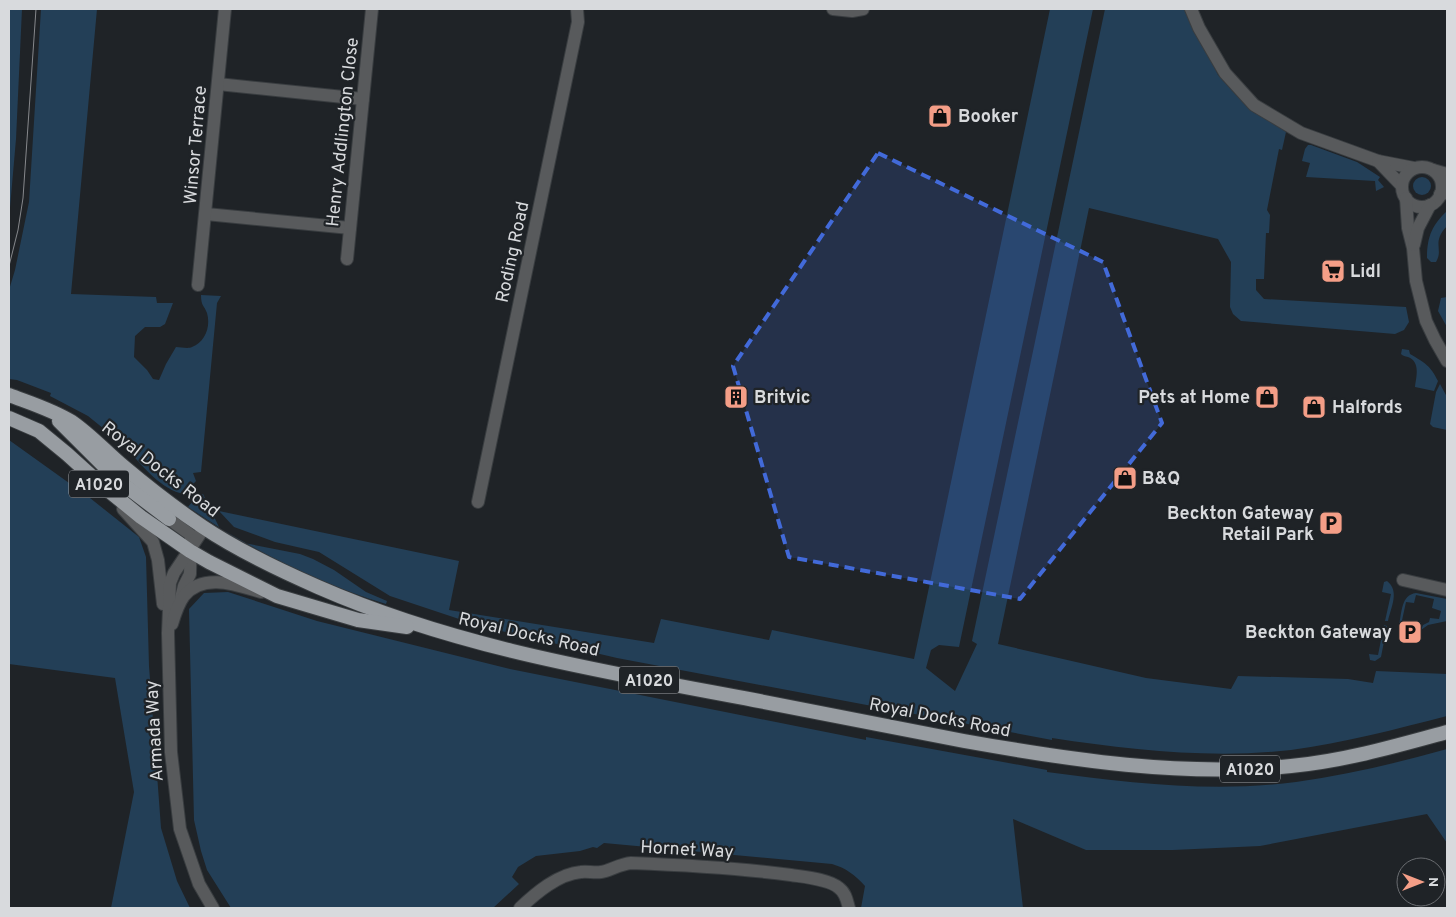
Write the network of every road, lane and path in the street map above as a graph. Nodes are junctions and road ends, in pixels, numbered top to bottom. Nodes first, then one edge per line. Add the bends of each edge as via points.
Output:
1 (225, 9) edge
2 (372, 9) edge
3 (578, 9) edge
4 (833, 9) edge
5 (863, 9) edge
6 (1191, 9) edge
7 (218, 84) junction
8 (363, 99) junction
9 (1378, 161) junction
10 (1414, 168) junction
11 (1433, 170) junction
12 (1447, 174) edge
13 (1404, 192) junction
14 (1444, 194) edge
15 (1430, 205) junction
16 (206, 214) junction
17 (350, 228) junction
18 (1413, 248) junction
19 (347, 259) dead end
20 (198, 285) dead end
21 (1447, 361) edge
22 (9, 395) edge
23 (48, 410) junction
24 (9, 418) edge
25 (98, 482) junction
26 (478, 502) dead end
27 (169, 519) joint
28 (204, 528) junction
29 (190, 551) junction
30 (1403, 580) dead end
31 (1447, 590) edge
32 (277, 596) junction
33 (180, 603) junction
34 (430, 630) junction
35 (168, 633) junction
36 (1447, 732) edge
37 (212, 908) edge
38 (520, 908) edge
39 (849, 908) edge

1 - 7 street, Winsor Terrace
2 - 8 street, Henry Addlington Close
3 - 26 street, Roding Road via 577,30
4 - 5 street
6 - 9 street via 1221,66 1254,105 1301,133
7 - 8 street
7 - 16 street, Winsor Terrace
8 - 17 street, Henry Addlington Close
9 - 10 street
9 - 13 street
10 - 11 street
10 - 13 street via 1404,179
11 - 12 street
11 - 14 street via 1441,180
13 - 15 street via 1417,206
13 - 18 street
14 - 15 street
15 - 18 street via 1418,228
16 - 17 street
16 - 20 street, Winsor Terrace
17 - 19 street, Henry Addlington Close
18 - 21 street via 1416,281 1426,321
22 - 23 highway, Royal Docks Road / A1020
23 - 27 highway via 119,481
23 - 28 highway, Royal Docks Road / A1020 via 72,422 124,467
24 - 25 highway, Royal Docks Road / A1020 via 39,431
25 - 29 highway, Royal Docks Road / A1020
25 - 35 street via 153,542
27 - 29 street, Armada Way via 191,534
28 - 29 street, Armada Way
28 - 34 highway, Royal Docks Road / A1020 via 320,588
29 - 32 highway, Royal Docks Road / A1020
29 - 33 street, Armada Way via 190,574
29 - 35 street, Armada Way via 170,583
30 - 31 street
32 - 33 street via 228,583 207,582 190,590
32 - 34 highway, Royal Docks Road / A1020 via 358,620
33 - 35 street, Armada Way
34 - 36 highway, Royal Docks Road / A1020 via 597,670 869,723 1049,755 1148,767 1292,766 1395,747
35 - 37 street, Armada Way via 170,752 177,812 191,865
38 - 39 street, Hornet Way via 540,891 568,875 602,872 631,863 805,877 839,887

